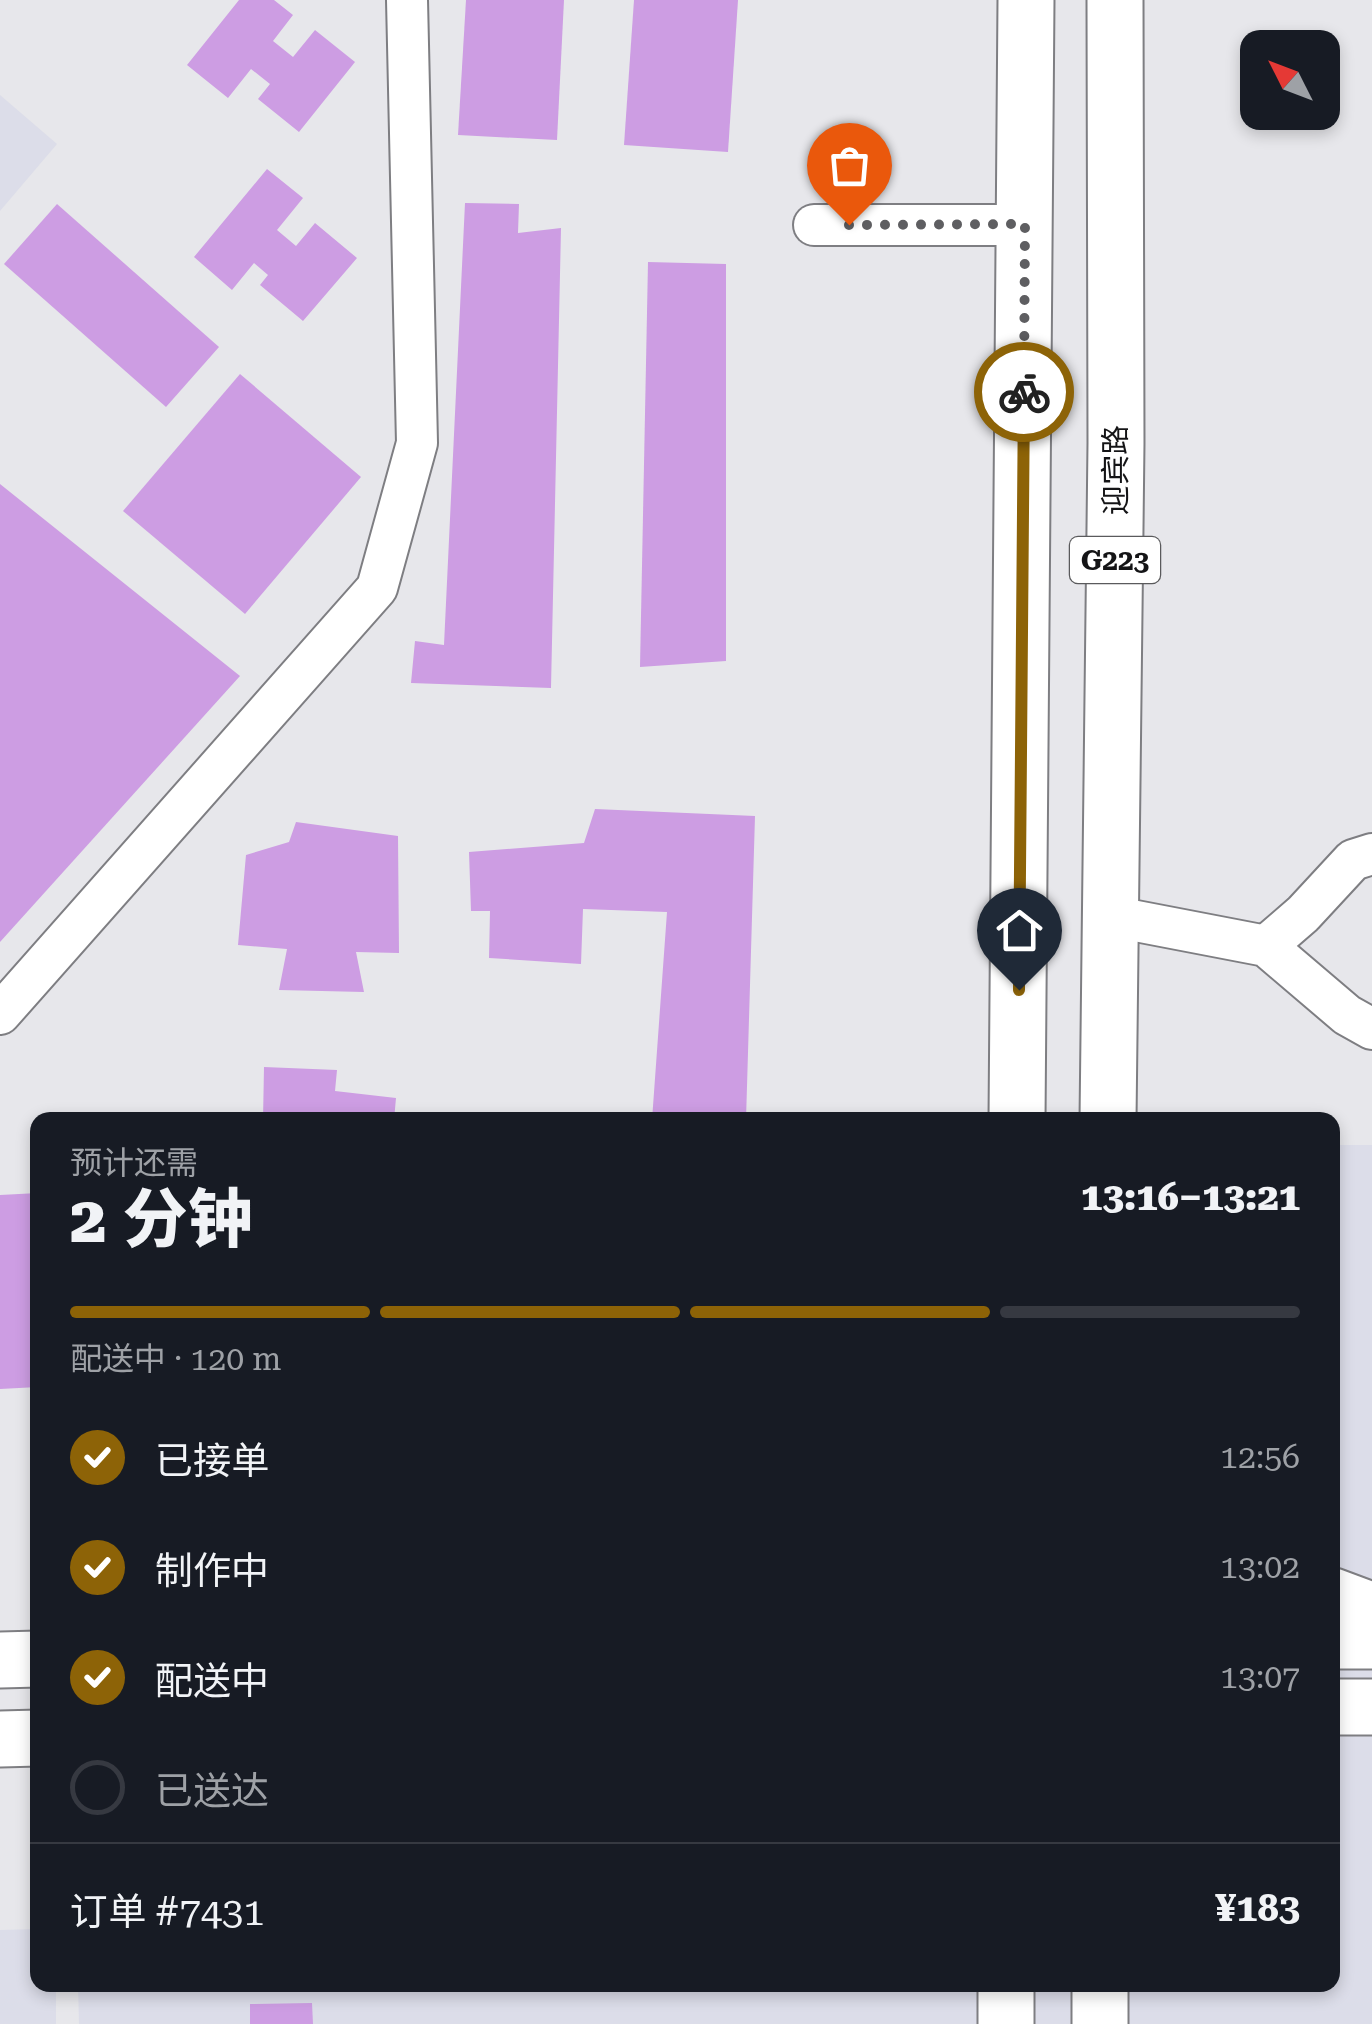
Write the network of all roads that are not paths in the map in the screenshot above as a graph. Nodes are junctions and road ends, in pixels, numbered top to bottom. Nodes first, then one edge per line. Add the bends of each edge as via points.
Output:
1 (407, 0) edge
2 (1026, 0) edge
3 (1115, 0) edge
4 (1025, 224) junction
5 (814, 225) dead end
6 (1372, 854) edge
7 (1110, 916) junction
8 (1266, 946) junction
9 (0, 1014) edge
10 (1372, 1029) edge
11 (1017, 1112) edge
12 (1108, 1112) edge
13 (1340, 1597) edge
14 (1372, 1609) edge
15 (1340, 1641) edge
16 (1372, 1641) edge
17 (30, 1659) edge
18 (0, 1660) edge
19 (1340, 1708) edge
20 (1372, 1708) edge
21 (1372, 1720) edge
22 (1340, 1731) edge
23 (30, 1738) edge
24 (0, 1739) edge

1 - 9 street via 418,443 378,588
2 - 4 highway
3 - 7 highway, 迎宾路 / G223
4 - 5 street
4 - 11 highway
6 - 8 street via 1353,860
7 - 8 street
7 - 12 highway, 迎宾路 / G223
8 - 10 street
13 - 14 main road
15 - 16 highway
17 - 18 highway
19 - 20 highway
21 - 22 main road
23 - 24 highway

